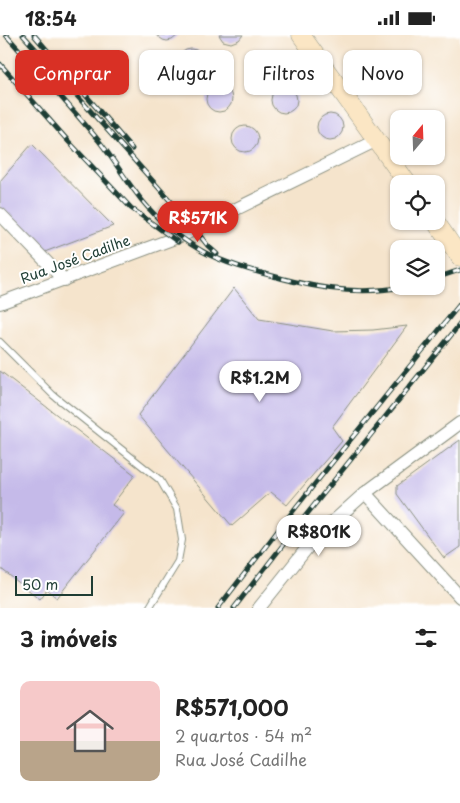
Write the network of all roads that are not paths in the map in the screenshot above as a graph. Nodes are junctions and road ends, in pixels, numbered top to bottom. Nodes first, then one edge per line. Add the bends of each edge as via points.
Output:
1 (301, 35) edge
2 (377, 140) junction
3 (402, 175) edge
4 (0, 214) edge
5 (441, 230) edge
6 (460, 257) edge
7 (64, 279) junction
8 (0, 303) edge
9 (0, 342) edge
10 (460, 423) edge
11 (366, 493) junction
12 (460, 597) edge
13 (149, 608) edge
14 (259, 608) edge

1 - 2 street
2 - 3 street
2 - 7 street, Rua José Cadilhe via 183,235
4 - 7 street
5 - 6 street
7 - 8 street, Rua José Cadilhe
9 - 13 lane via 53,395 160,480 177,509 182,540 178,561
10 - 11 street
11 - 12 street
11 - 14 street via 316,539

